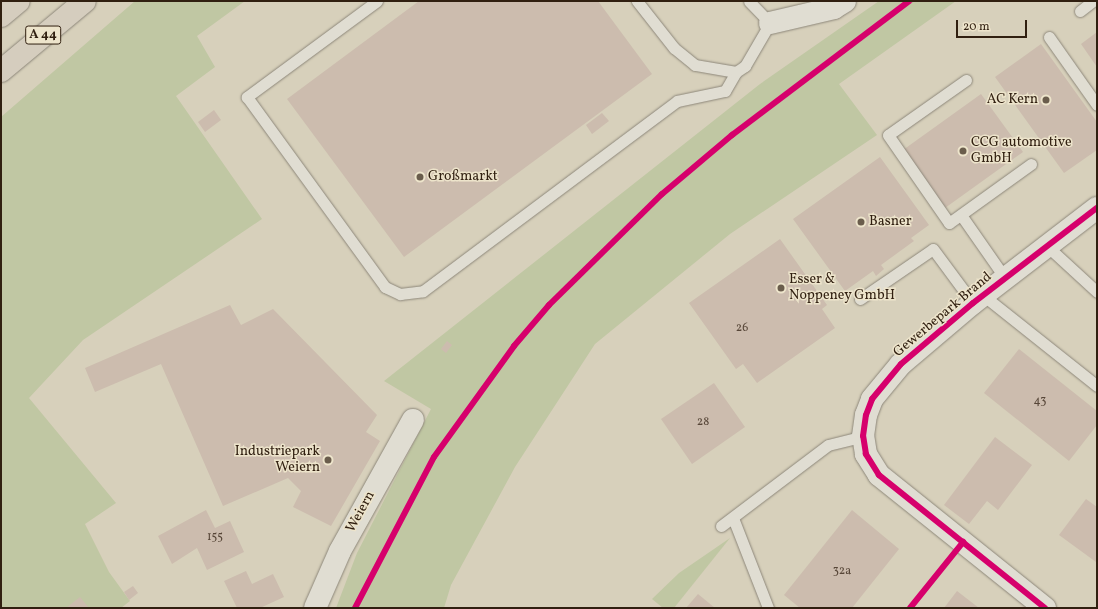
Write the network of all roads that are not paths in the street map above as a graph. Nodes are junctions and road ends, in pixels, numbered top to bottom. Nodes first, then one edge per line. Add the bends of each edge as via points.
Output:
1 (19, 1) edge
2 (85, 1) edge
3 (377, 1) edge
4 (638, 1) edge
5 (749, 1) edge
6 (845, 1) edge
7 (1093, 1) edge
8 (1080, 11) dead end
9 (1, 16) edge
10 (770, 23) junction
11 (1049, 37) dead end
12 (1, 71) edge
13 (736, 72) junction
14 (966, 80) dead end
15 (1097, 105) edge
16 (1031, 164) dead end
17 (1097, 208) edge
18 (961, 215) junction
19 (1047, 246) junction
20 (1005, 278) junction
21 (1097, 292) edge
22 (860, 299) dead end
23 (979, 300) junction
24 (1097, 386) edge
25 (413, 420) dead end
26 (863, 436) junction
27 (733, 518) junction
28 (721, 526) dead end
29 (315, 608) edge
30 (768, 608) edge
31 (1045, 608) edge

1 - 9 highway
2 - 12 highway, A 44
3 - 13 lane via 248,97 385,287 400,294 423,291 677,101 725,91
4 - 13 lane via 674,48 694,65
5 - 10 lane
6 - 10 street via 834,8
7 - 8 lane
10 - 13 lane via 745,66
11 - 15 lane
14 - 18 lane via 888,135 950,223
16 - 18 lane
17 - 19 street, Gewerbepark Brand
18 - 20 lane
19 - 20 street, Gewerbepark Brand
19 - 21 lane
20 - 23 street, Gewerbepark Brand
22 - 23 lane via 933,249
23 - 24 lane
23 - 26 street, Gewerbepark Brand via 901,364 883,386 866,415
25 - 29 street, Weiern via 340,551
26 - 27 lane via 828,445
26 - 31 street, Gewerbepark Brand via 866,454 879,475
27 - 28 lane
27 - 30 lane

